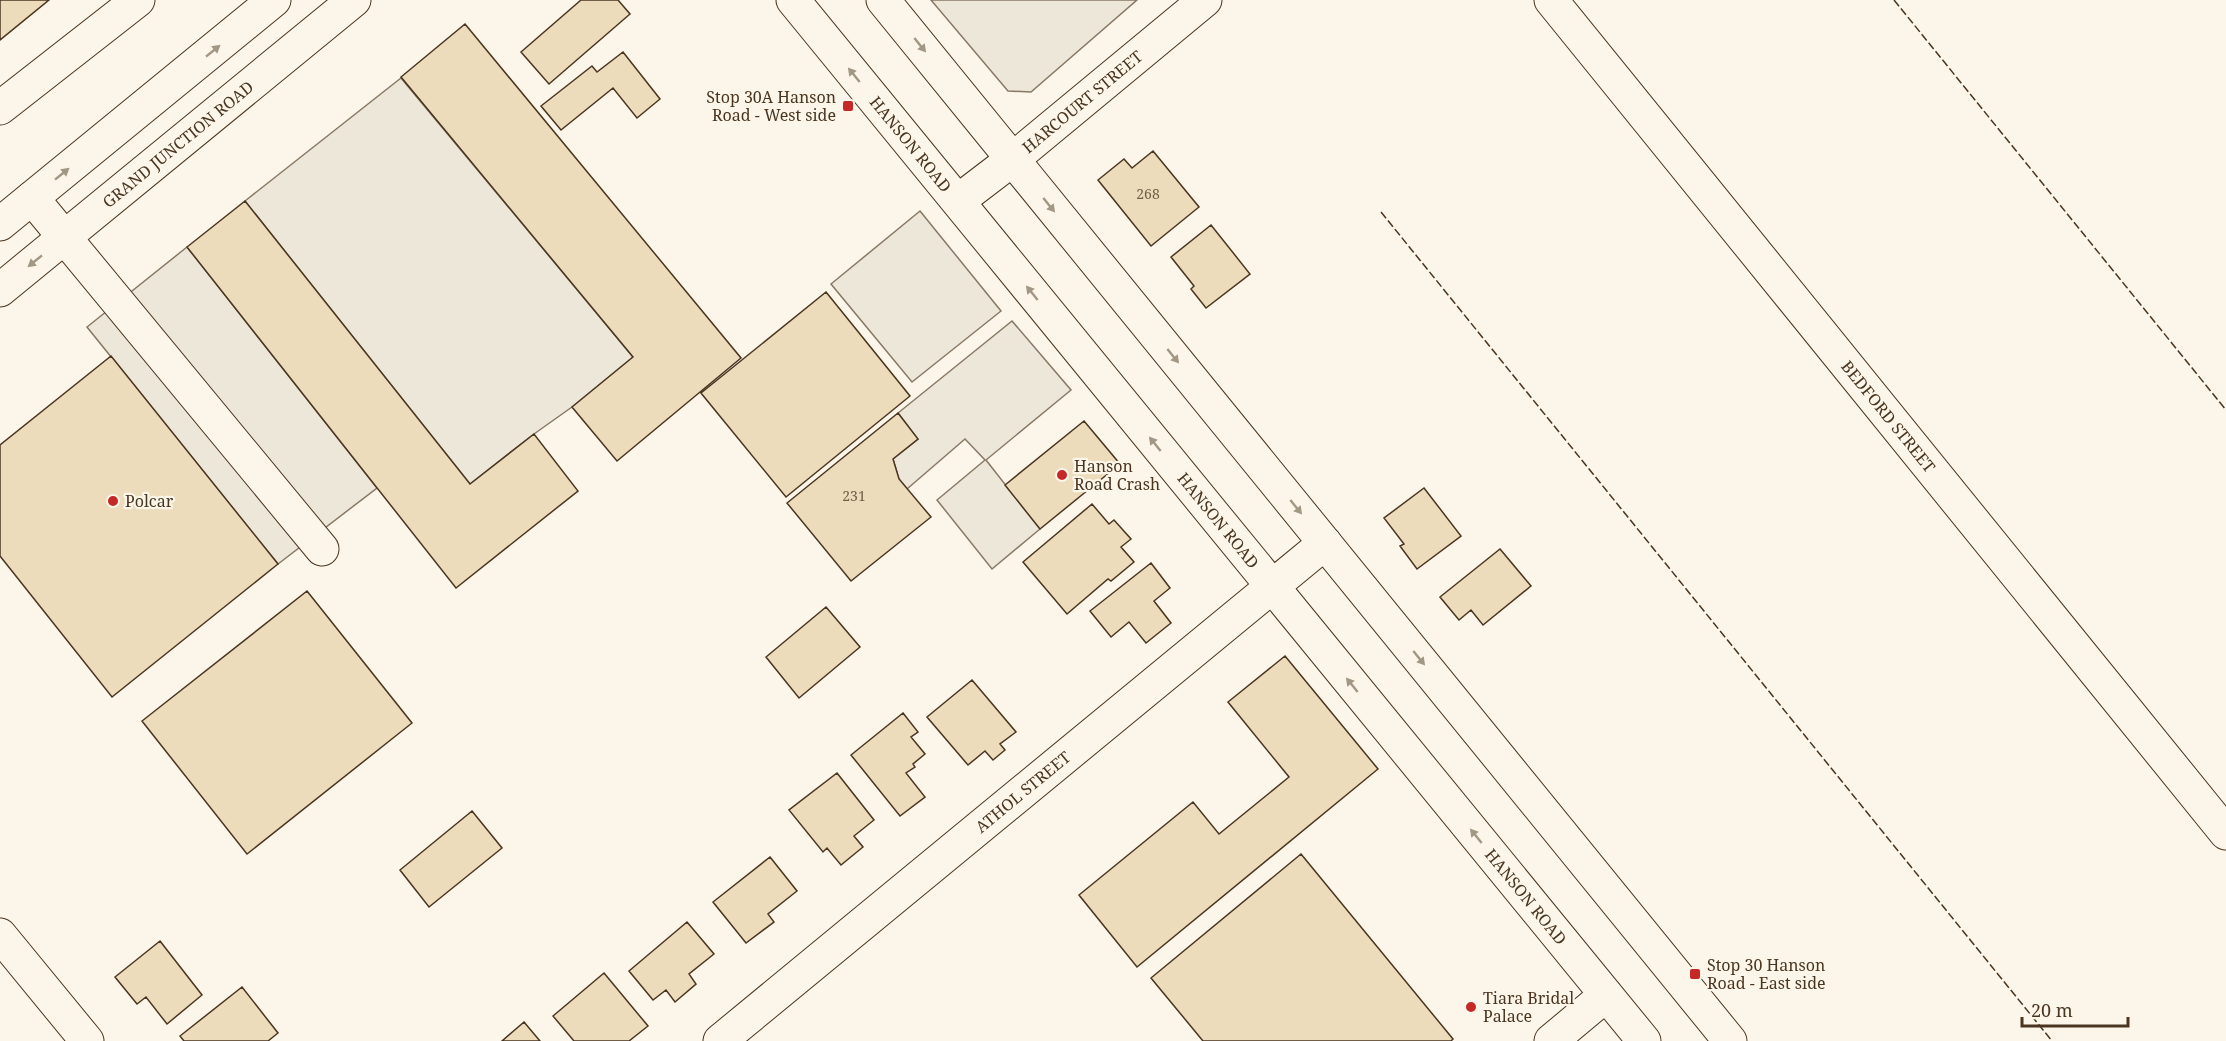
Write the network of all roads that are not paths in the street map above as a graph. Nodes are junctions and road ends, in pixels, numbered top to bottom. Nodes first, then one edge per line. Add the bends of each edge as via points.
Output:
1 (138, 0) edge
2 (274, 0) edge
3 (354, 0) edge
4 (793, 0) edge
5 (883, 0) edge
6 (1205, 0) edge
7 (1551, 0) edge
8 (0, 108) edge
9 (1012, 159) junction
10 (32, 198) junction
11 (958, 201) junction
12 (0, 224) edge
13 (64, 237) junction
14 (0, 290) edge
15 (1325, 543) junction
16 (322, 549) dead end
17 (1272, 586) junction
18 (2226, 833) edge
19 (0, 935) edge
20 (1606, 994) junction
21 (87, 1041) edge
22 (720, 1041) edge
23 (1551, 1041) edge
24 (1644, 1041) edge
25 (1730, 1041) edge

1 - 8 main road
10 -> 2 main road
3 - 13 main road, GRAND JUNCTION ROAD
11 -> 4 main road, HANSON ROAD
5 -> 9 main road
6 - 9 main road, HARCOURT STREET
7 - 18 main road, BEDFORD STREET
9 - 11 main road, HARCOURT STREET
9 -> 15 main road
10 - 12 main road
10 - 13 main road
17 -> 11 main road, HANSON ROAD
13 -> 14 main road, GRAND JUNCTION ROAD
13 - 16 main road
15 - 17 main road, ATHOL STREET
15 -> 25 main road
20 -> 17 main road, HANSON ROAD
17 - 22 main road, ATHOL STREET
19 - 21 main road
20 - 23 main road
20 - 24 main road, HANSON ROAD

